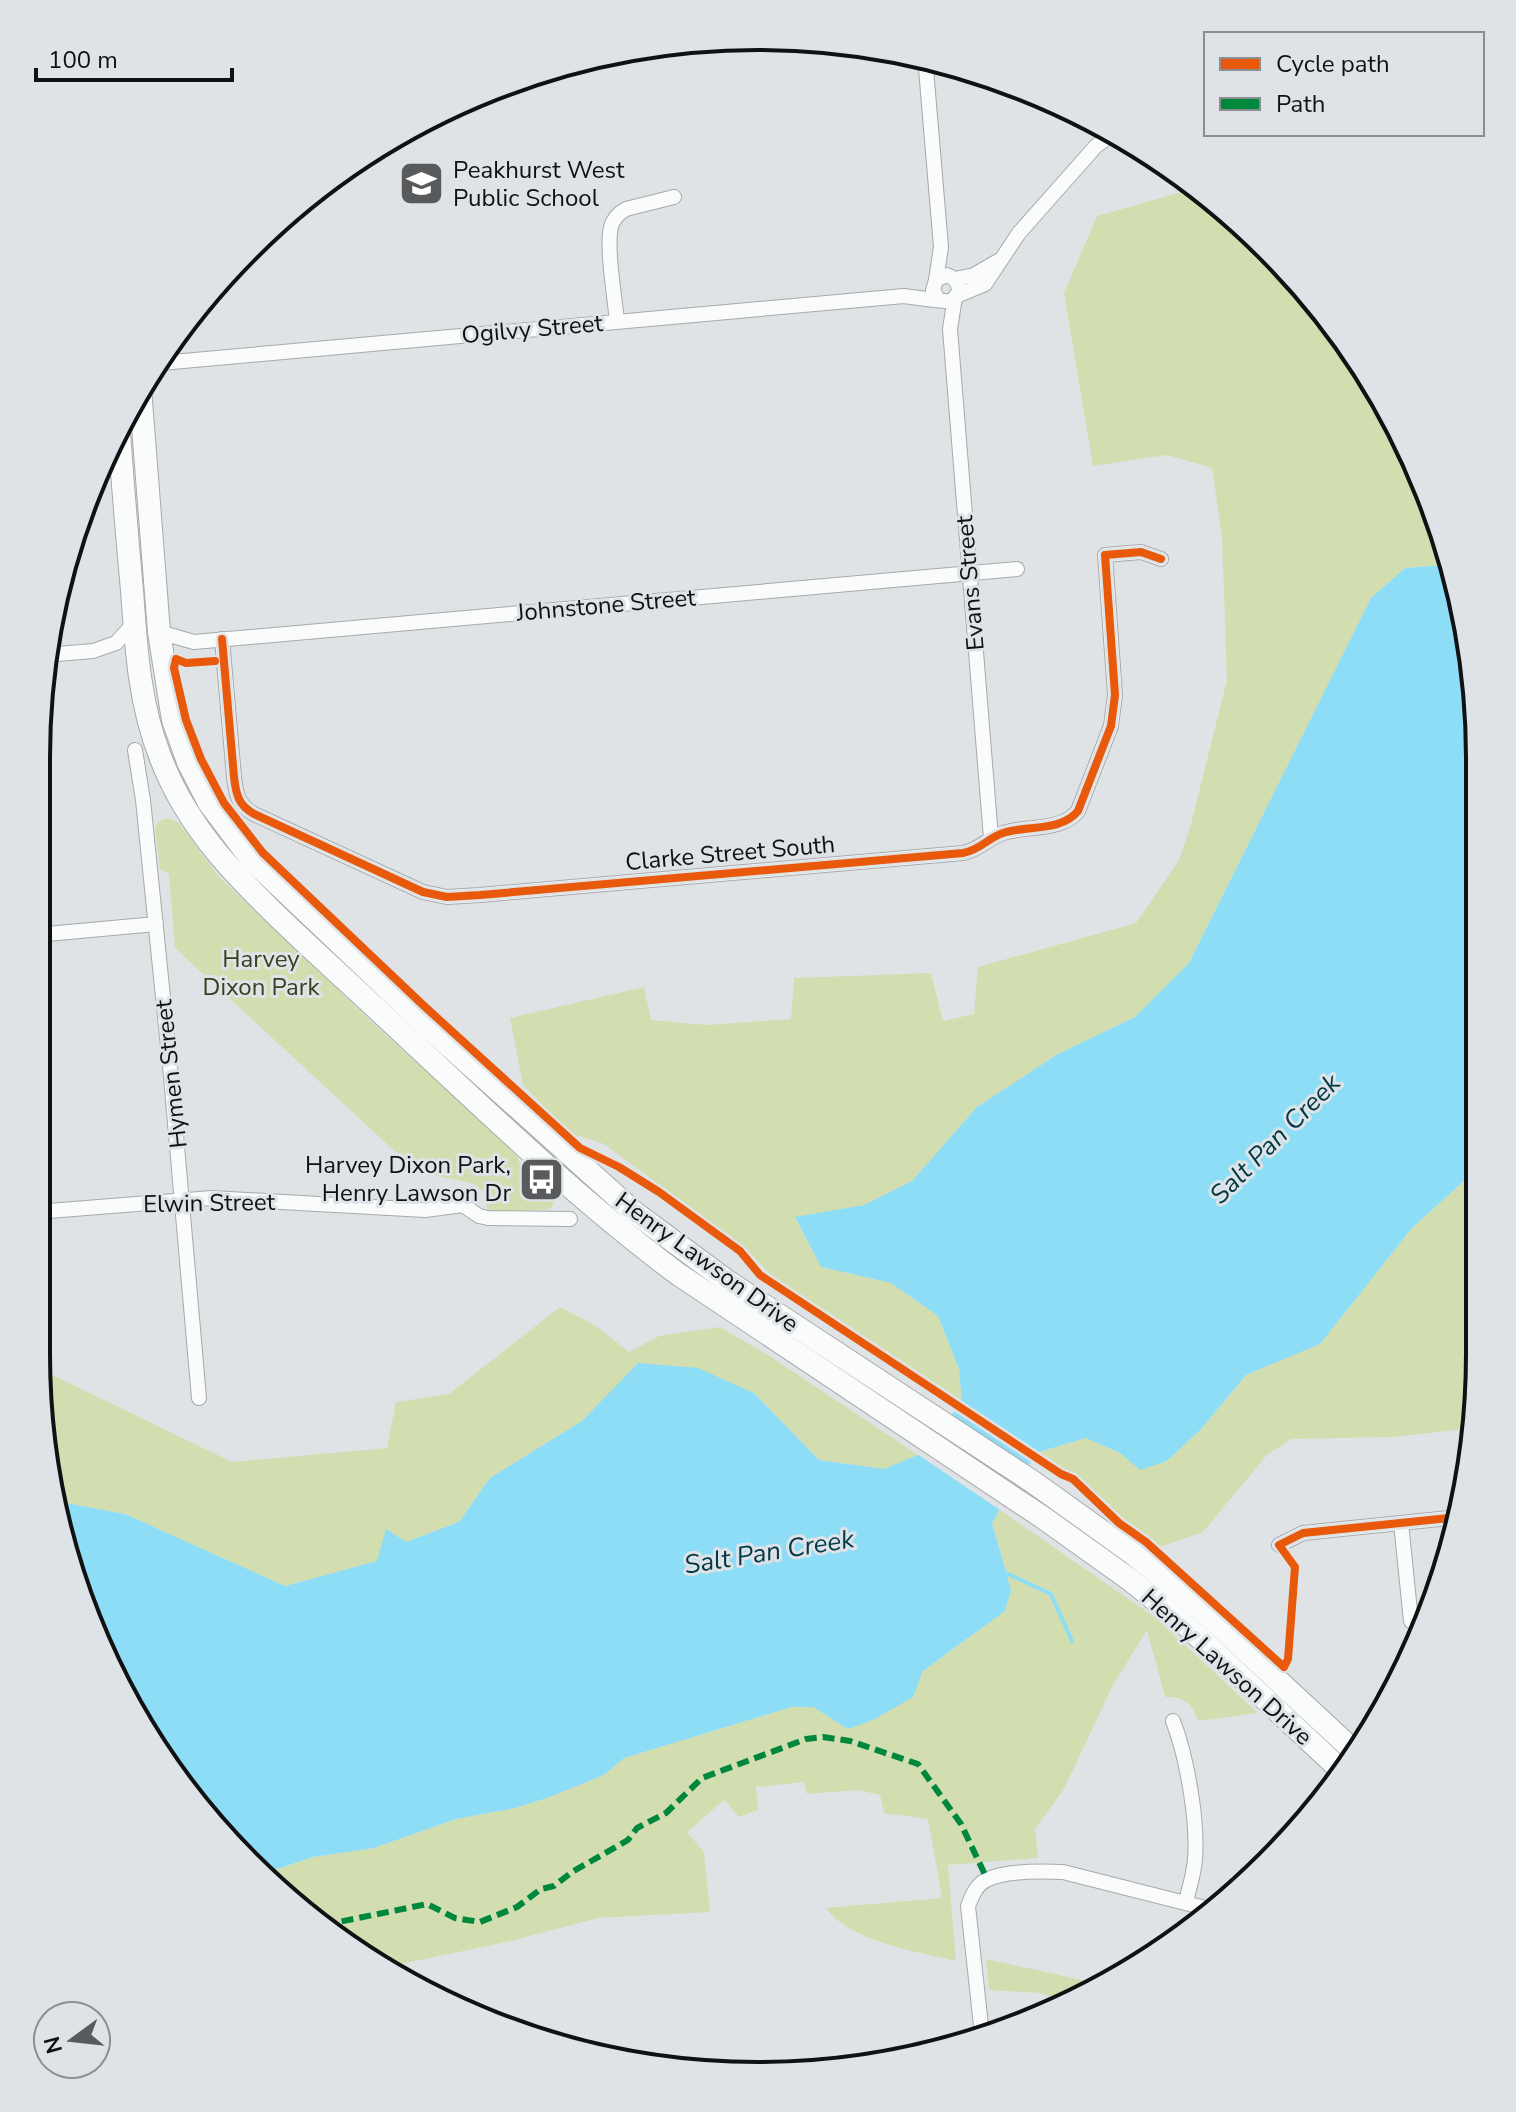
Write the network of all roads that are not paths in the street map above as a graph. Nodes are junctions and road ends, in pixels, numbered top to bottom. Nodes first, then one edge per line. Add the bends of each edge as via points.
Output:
1 (926, 71) edge
2 (1104, 141) edge
3 (674, 197) dead end
4 (941, 247) junction
5 (998, 261) junction
6 (954, 278) junction
7 (936, 290) junction
8 (956, 297) junction
9 (617, 322) junction
10 (950, 329) junction
11 (171, 362) edge
12 (142, 410) edge
13 (120, 451) edge
14 (1161, 559) dead end
15 (1017, 569) dead end
16 (969, 573) junction
17 (134, 623) junction
18 (159, 632) junction
19 (222, 639) junction
20 (194, 642) junction
21 (58, 654) edge
22 (163, 664) junction
23 (135, 750) dead end
24 (991, 838) junction
25 (156, 924) junction
26 (50, 934) edge
27 (183, 1199) junction
28 (50, 1211) edge
29 (570, 1219) dead end
30 (752, 1311) junction
31 (199, 1398) dead end
32 (1051, 1510) junction
33 (1446, 1518) edge
34 (1401, 1523) junction
35 (1279, 1545) dead end
36 (1411, 1621) dead end
37 (1173, 1721) dead end
38 (1348, 1746) edge
39 (1335, 1764) edge
40 (1186, 1902) junction
41 (1201, 1906) edge
42 (981, 2026) edge

1 - 4 street, Evans Street
2 - 5 street
3 - 9 street via 626,209 611,225
4 - 6 street, Evans Street
4 - 7 street, Evans Street
5 - 6 street via 974,275
5 - 8 street via 985,284
6 - 7 street via 943,275
6 - 8 street
7 - 8 street via 949,301
7 - 9 street, Ogilvy Street via 924,299 904,296
7 - 10 street, Evans Street
8 - 10 street, Evans Street
9 - 11 street, Ogilvy Street
10 - 16 street, Evans Street
12 - 18 main road, Henry Lawson Drive
13 - 17 main road, Henry Lawson Drive
14 - 24 street, Clarke Street South via 1141,552 1105,555 1114,717 1078,811 1059,824
15 - 16 street, Johnstone Street
16 - 19 street, Johnstone Street
16 - 24 street, Evans Street
17 - 21 street via 116,643
17 - 30 main road, Henry Lawson Drive via 153,736 172,783 202,835 250,890 638,1244
18 - 20 street, Johnstone Street
18 - 22 main road, Henry Lawson Drive
19 - 20 street, Johnstone Street
19 - 24 street, Clarke Street South via 241,804 434,895 963,853
20 - 22 street, Johnstone Street
22 - 30 main road, Henry Lawson Drive via 173,720 188,762 236,841 513,1105
23 - 25 street, Hymen Street
25 - 26 street
25 - 27 street, Hymen Street
27 - 28 street, Elwin Street
27 - 29 street, Elwin Street via 438,1210 463,1205 488,1218
27 - 31 street, Hymen Street
30 - 32 main road, Henry Lawson Drive
32 - 38 main road, Henry Lawson Drive via 1132,1553
32 - 39 main road, Henry Lawson Drive via 1186,1625
33 - 34 street
34 - 35 street via 1303,1533
34 - 36 street
37 - 40 street via 1186,1760 1195,1848
40 - 41 street
40 - 42 street via 1063,1872 987,1879 968,1906

